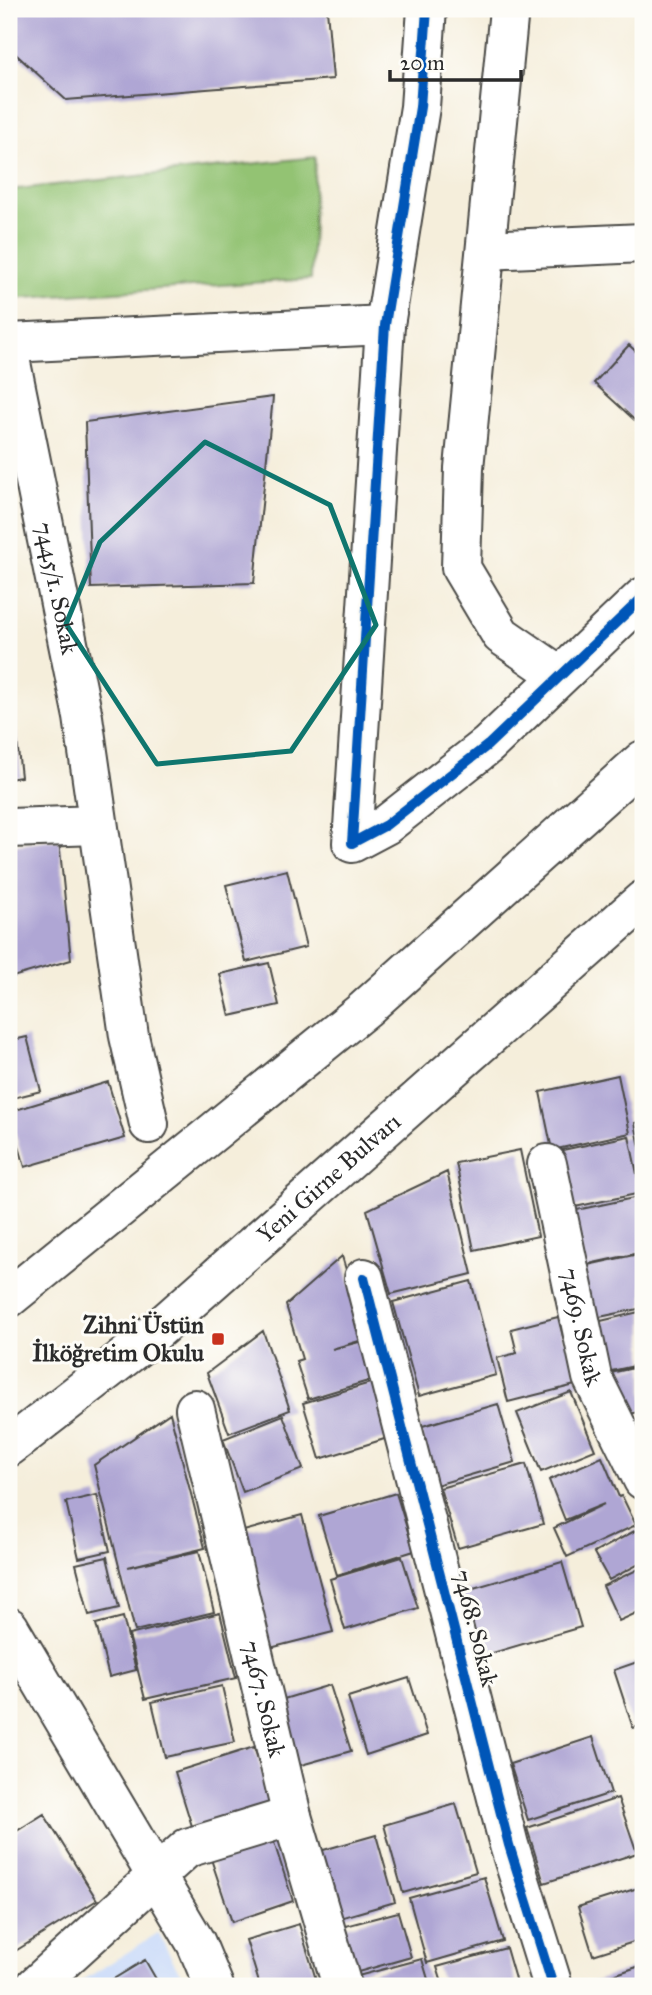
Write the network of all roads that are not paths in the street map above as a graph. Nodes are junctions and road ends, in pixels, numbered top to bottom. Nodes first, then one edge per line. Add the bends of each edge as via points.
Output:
1 (427, 9) edge
2 (509, 9) edge
3 (643, 243) edge
4 (486, 250) junction
5 (385, 325) junction
6 (9, 343) edge
7 (9, 352) edge
8 (643, 597) edge
9 (559, 675) junction
10 (643, 760) edge
11 (98, 825) junction
12 (9, 828) edge
13 (643, 900) edge
14 (149, 1124) dead end
15 (547, 1164) dead end
16 (365, 1278) dead end
17 (9, 1298) edge
18 (195, 1409) dead end
19 (9, 1447) edge
20 (643, 1480) edge
21 (9, 1627) edge
22 (292, 1816) junction
23 (157, 1876) junction
24 (35, 1986) edge
25 (214, 1986) edge
26 (342, 1986) edge
27 (553, 1986) edge

1 - 5 street via 420,107
2 - 4 street
3 - 4 street
4 - 9 street via 464,468 461,568 501,635
5 - 6 street
5 - 9 street via 352,843 386,825 488,745
7 - 11 street, 7445/1. Sokak via 83,717
8 - 9 street
10 - 17 street via 365,1009
11 - 12 street
11 - 14 street, 7445/1. Sokak via 129,1036
13 - 19 street, Yeni Girne Bulvarı via 139,1346
15 - 20 street, 7469. Sokak via 592,1377
16 - 27 street, 7468. Sokak via 509,1845
18 - 22 street, 7467. Sokak
21 - 23 street
22 - 23 street via 187,1849
22 - 26 street, 7467. Sokak
23 - 24 street
23 - 25 street via 196,1943

